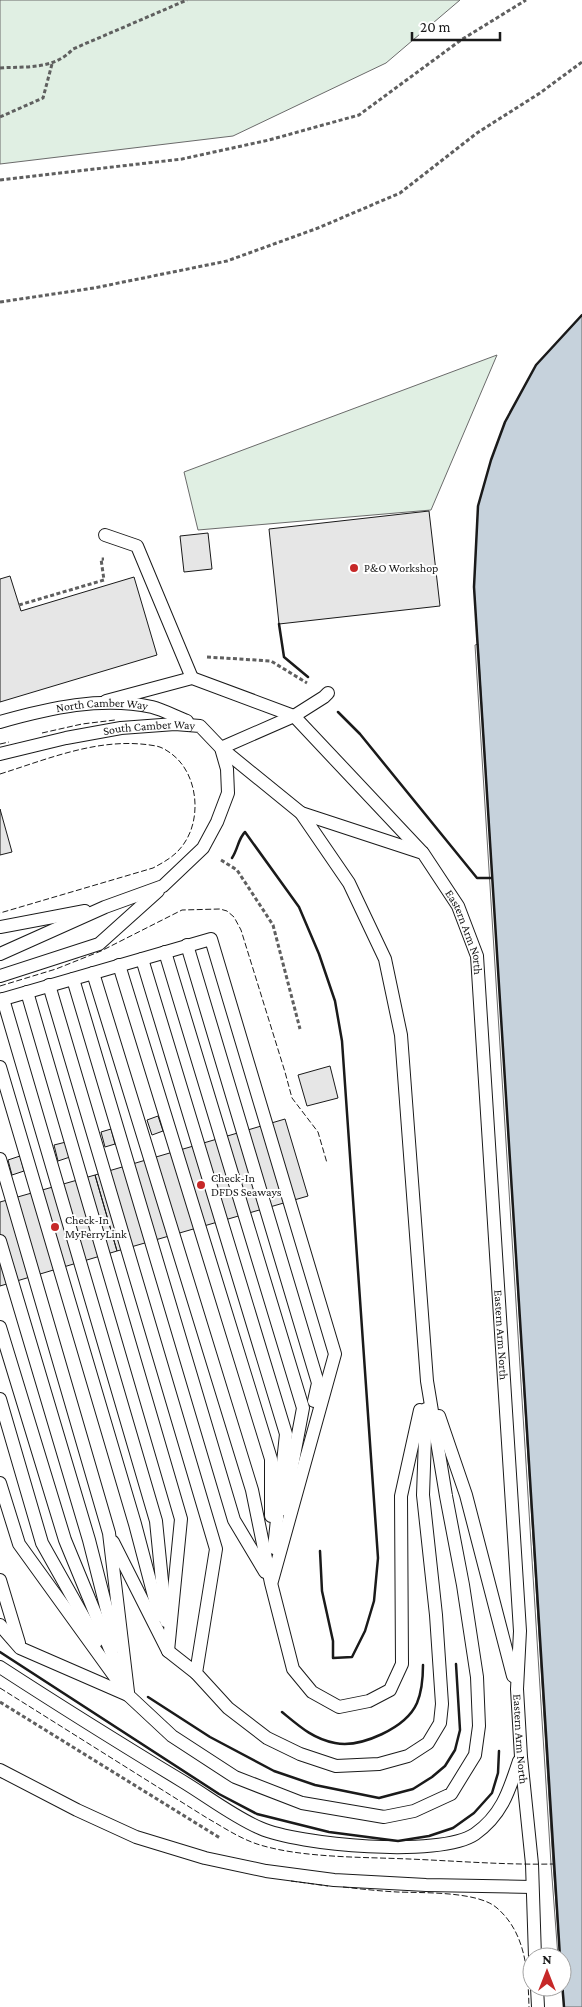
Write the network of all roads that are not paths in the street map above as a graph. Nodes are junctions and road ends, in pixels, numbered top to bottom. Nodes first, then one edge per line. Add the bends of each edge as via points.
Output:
1 (105, 535) dead end
2 (192, 678) junction
3 (328, 693) dead end
4 (106, 701) junction
5 (294, 716) junction
6 (0, 722) edge
7 (200, 726) junction
8 (221, 748) junction
9 (0, 754) edge
10 (301, 813) junction
11 (423, 853) junction
12 (163, 886) junction
13 (105, 907) junction
14 (0, 927) edge
15 (187, 946) junction
16 (164, 952) junction
17 (0, 954) edge
18 (142, 959) junction
19 (119, 965) junction
20 (93, 973) junction
21 (0, 976) edge
22 (73, 978) junction
23 (49, 985) junction
24 (27, 992) junction
25 (2, 999) edge
26 (0, 1067) edge
27 (0, 1159) edge
28 (0, 1241) edge
29 (0, 1328) edge
30 (427, 1381) junction
31 (0, 1399) edge
32 (0, 1483) edge
33 (109, 1533) junction
34 (0, 1580) edge
35 (271, 1583) junction
36 (0, 1625) edge
37 (20, 1648) junction
38 (168, 1651) junction
39 (0, 1667) edge
40 (196, 1673) junction
41 (517, 1689) junction
42 (128, 1695) junction
43 (520, 1757) junction
44 (0, 1770) edge
45 (532, 1887) junction
46 (535, 1947) edge

1 - 2 lane via 137,546
2 - 4 lane
2 - 5 lane
3 - 5 lane
4 - 6 lane, North Camber Way via 46,710
4 - 7 lane, North Camber Way via 153,707
5 - 8 lane
5 - 11 lane, Eastern Arm North
7 - 8 lane, South Camber Way
7 - 9 lane, South Camber Way via 175,724 121,728
8 - 10 lane
8 - 12 lane, South Camber Way via 228,769 228,793 217,822 203,848
10 - 11 lane
10 - 30 lane via 349,883 385,959 401,1035
11 - 41 lane, Eastern Arm North via 458,906 476,956 520,1631
12 - 13 lane, South Camber Way
12 - 21 lane, South Camber Way via 99,944
13 - 14 lane, South Camber Way
13 - 17 lane, South Camber Way
15 - 16 lane
15 - 35 lane via 318,1383
15 - 35 lane via 211,939 335,1354
16 - 18 lane
16 - 35 lane via 303,1408
18 - 19 lane
18 - 35 lane via 286,1434
19 - 20 lane
19 - 35 lane via 271,1459
20 - 22 lane
20 - 35 lane via 252,1490
22 - 23 lane
22 - 35 lane via 234,1520
23 - 24 lane
23 - 40 lane via 216,1549
24 - 25 lane
24 - 38 lane via 181,1519
25 - 38 lane via 156,1520
26 - 38 lane via 135,1524
27 - 33 lane
28 - 42 lane via 89,1540
29 - 42 lane via 65,1540
30 - 35 lane via 401,1496 402,1664 390,1690 369,1701 339,1707 312,1692 294,1669
30 - 40 lane via 423,1495 442,1704 440,1723 428,1743 408,1756 379,1764 336,1766 267,1738 228,1708
30 - 41 lane via 466,1495
30 - 42 lane via 477,1677 479,1726 475,1755 451,1794 414,1812 384,1817 302,1803 235,1777 172,1736
31 - 42 lane via 42,1543
32 - 42 lane via 19,1544
33 - 38 lane
33 - 42 lane
34 - 37 lane
36 - 37 lane
37 - 42 lane
38 - 40 lane
39 - 43 lane via 260,1828 298,1839 406,1848 442,1846 472,1835 488,1824 506,1799
41 - 43 lane, Eastern Arm North
43 - 45 lane, Eastern Arm North
44 - 45 lane via 136,1837 204,1858 334,1880
45 - 46 lane, Eastern Arm North

